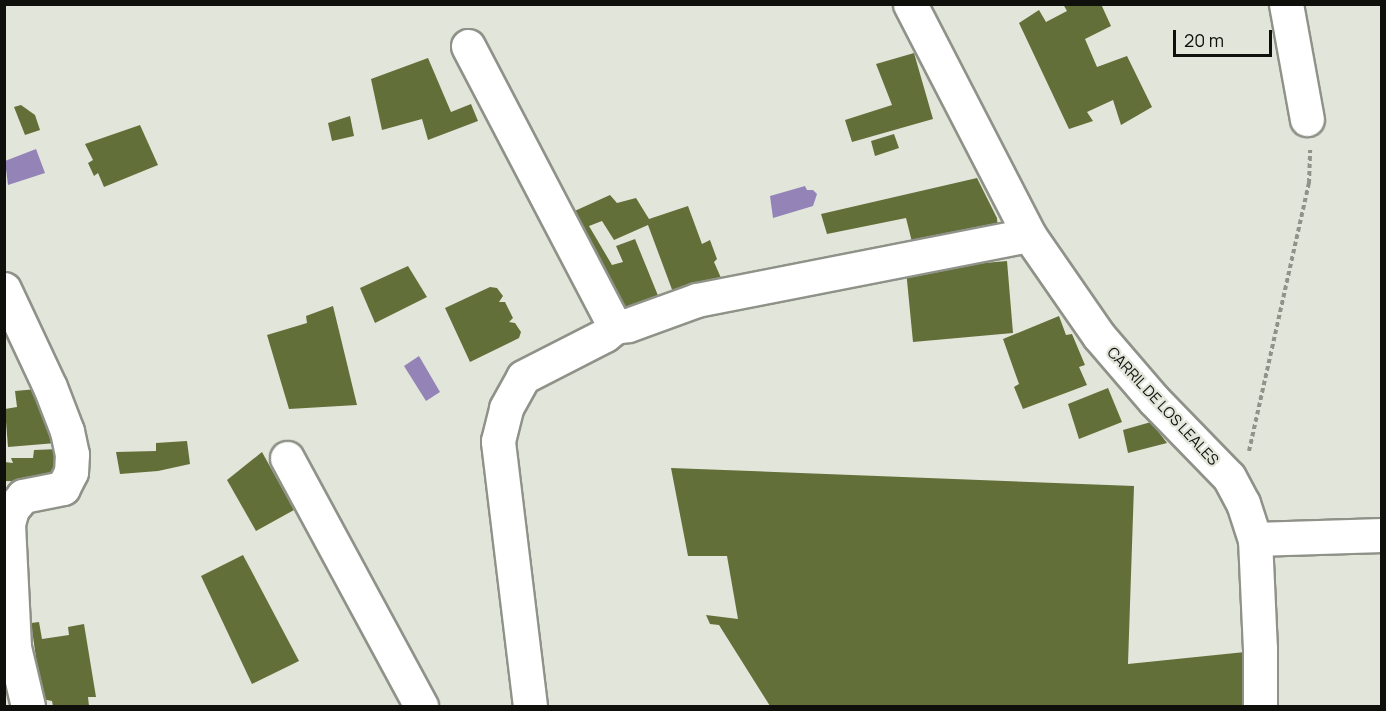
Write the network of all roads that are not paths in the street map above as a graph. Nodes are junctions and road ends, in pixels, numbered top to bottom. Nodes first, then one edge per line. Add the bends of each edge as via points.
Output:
1 (910, 4) edge
2 (1286, 4) edge
3 (468, 46) dead end
4 (1307, 119) road end
5 (1029, 235) junction
6 (4, 289) edge
7 (615, 327) junction
8 (287, 458) dead end
9 (1382, 535) edge
10 (1255, 539) junction
11 (28, 706) edge
12 (421, 706) edge
13 (530, 706) edge
14 (1260, 706) edge

1 - 5 street, CARRIL DE LOS LEALES
2 - 4 street
3 - 7 street
5 - 7 street via 697,300
5 - 10 street, CARRIL DE LOS LEALES via 1099,336 1229,477
6 - 11 street via 50,387 72,454 71,472 63,488 23,496 12,509 8,524 14,647
7 - 13 street via 523,377 506,408 498,441
8 - 12 street
9 - 10 street
10 - 14 street, CARRIL DE LOS LEALES

